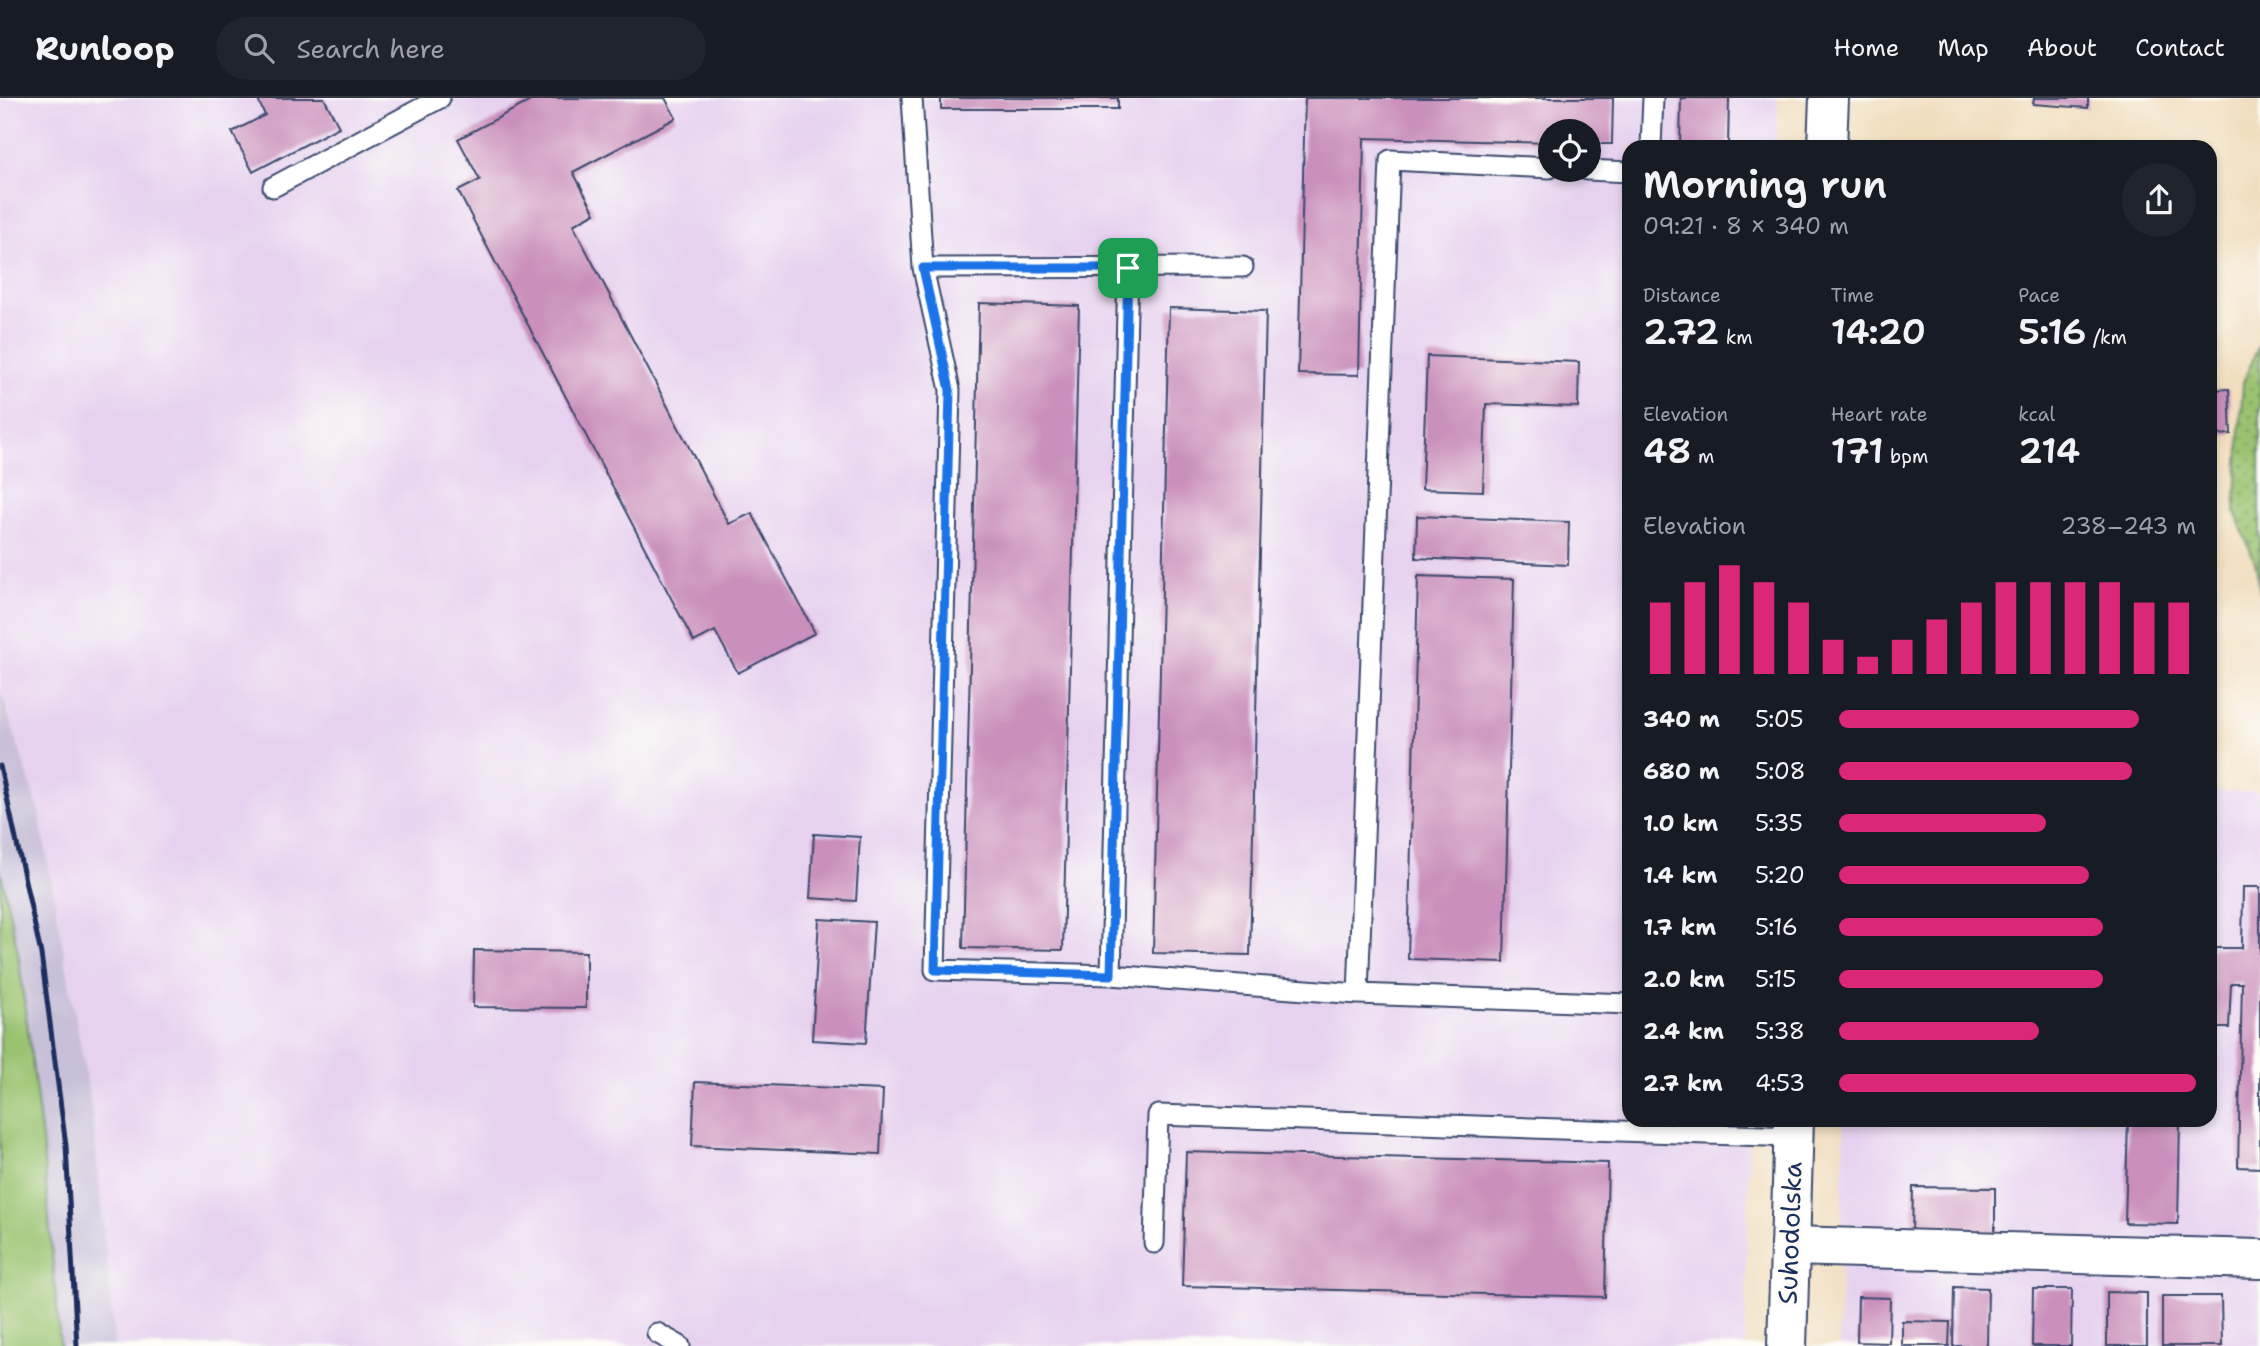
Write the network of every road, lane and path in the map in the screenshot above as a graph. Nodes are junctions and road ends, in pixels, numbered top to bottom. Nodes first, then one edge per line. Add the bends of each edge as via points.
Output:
1 (440, 98) edge
2 (912, 98) edge
3 (1653, 98) edge
4 (1829, 98) edge
5 (1651, 140) edge
6 (1828, 140) edge
7 (1538, 167) edge
8 (1601, 171) edge
9 (1622, 172) edge
10 (273, 187) dead end
11 (1243, 267) dead end
12 (923, 268) junction
13 (1128, 268) junction
14 (1111, 975) junction
15 (1358, 994) junction
16 (1622, 1004) edge
17 (1622, 1124) edge
18 (1745, 1127) edge
19 (1794, 1128) edge
20 (1154, 1243) dead end
21 (1790, 1246) junction
22 (2260, 1259) edge
23 (657, 1333) dead end
24 (680, 1346) edge
25 (1787, 1346) edge

1 - 10 lane
2 - 12 lane
3 - 5 lane
4 - 6 street
7 - 15 lane via 1390,160
8 - 9 lane
11 - 13 lane
12 - 13 lane
12 - 14 lane via 950,390 935,970
13 - 14 lane
14 - 15 lane
15 - 16 lane
17 - 20 lane via 1158,1115
18 - 19 lane
19 - 21 street, Suhodolska
21 - 22 street
21 - 25 street, Suhodolska
23 - 24 lane

